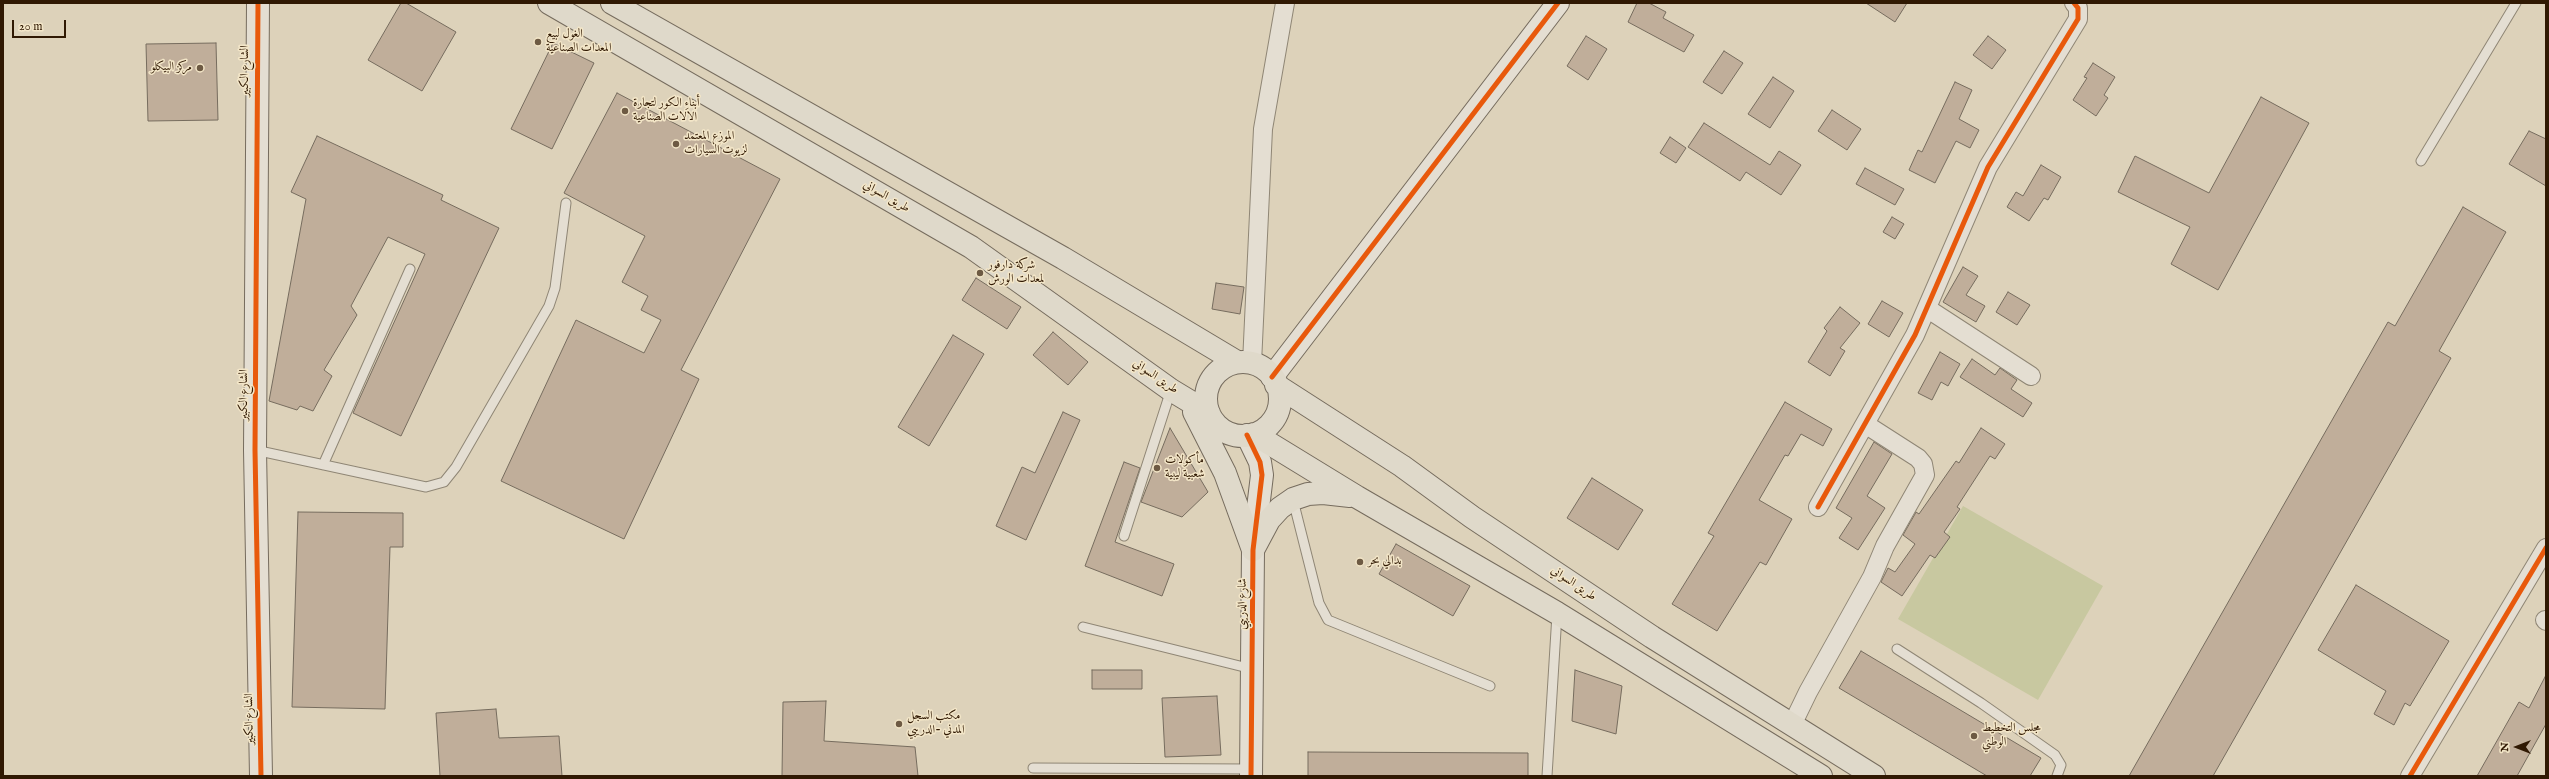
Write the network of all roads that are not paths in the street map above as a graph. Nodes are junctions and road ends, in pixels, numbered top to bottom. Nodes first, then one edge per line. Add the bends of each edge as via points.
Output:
1 (549, 3) edge
2 (612, 3) edge
3 (1558, 3) edge
4 (2074, 3) edge
5 (2516, 3) edge
6 (1283, 4) edge
7 (256, 7) edge
8 (2421, 161) dead end
9 (566, 203) dead end
10 (410, 269) dead end
11 (1928, 308) junction
12 (1244, 363) junction
13 (2031, 376) dead end
14 (1274, 381) junction
15 (1177, 393) junction
16 (1209, 413) junction
17 (1864, 424) junction
18 (1251, 434) junction
19 (255, 450) junction
20 (323, 465) junction
21 (1357, 497) junction
22 (1293, 499) junction
23 (1818, 507) dead end
24 (1124, 536) dead end
25 (2546, 548) edge
26 (1253, 550) junction
27 (1557, 613) junction
28 (1083, 627) dead end
29 (1897, 649) dead end
30 (1252, 668) junction
31 (1490, 686) dead end
32 (1792, 725) junction
33 (1033, 768) dead end
34 (1251, 772) edge
35 (261, 776) edge
36 (1547, 776) edge
37 (1821, 776) edge
38 (1874, 776) edge
39 (2057, 776) edge
40 (2410, 776) edge

1 - 15 highway, طريق السواني via 971,247
2 - 12 highway
3 - 14 street
4 - 11 street via 2078,8 2078,19 1988,168 1952,246
5 - 8 lane
6 - 12 street via 1263,129
7 - 19 street, الشارع الكبير
9 - 20 lane via 555,288 549,306 456,467 444,482 426,488
10 - 20 lane
11 - 13 street
11 - 17 street
12 - 14 highway via 1260,366
12 - 16 highway via 1221,369 1210,381 1206,397
14 - 18 highway via 1279,393 1278,410 1268,425
14 - 32 highway, طريق السواني via 1645,632
15 - 16 highway, طريق السواني
15 - 24 lane
15 - 26 highway via 1203,427 1222,466
16 - 18 highway via 1224,431 1236,435
17 - 23 street
17 - 32 street via 1918,458 1923,464 1925,475
18 - 21 highway
18 - 26 street, شارع الدريبي via 1262,475
19 - 20 lane
19 - 35 street, الشارع الكبير
21 - 22 highway via 1323,493
21 - 27 highway
22 - 26 highway via 1269,520
22 - 31 lane via 1319,603 1328,620
25 - 40 street
26 - 30 street, شارع الدريبي
27 - 36 lane
27 - 37 highway
28 - 30 lane
29 - 39 lane via 2055,755 2061,765
30 - 34 street, شارع الدريبي
32 - 38 highway, طريق السواني
33 - 34 lane

